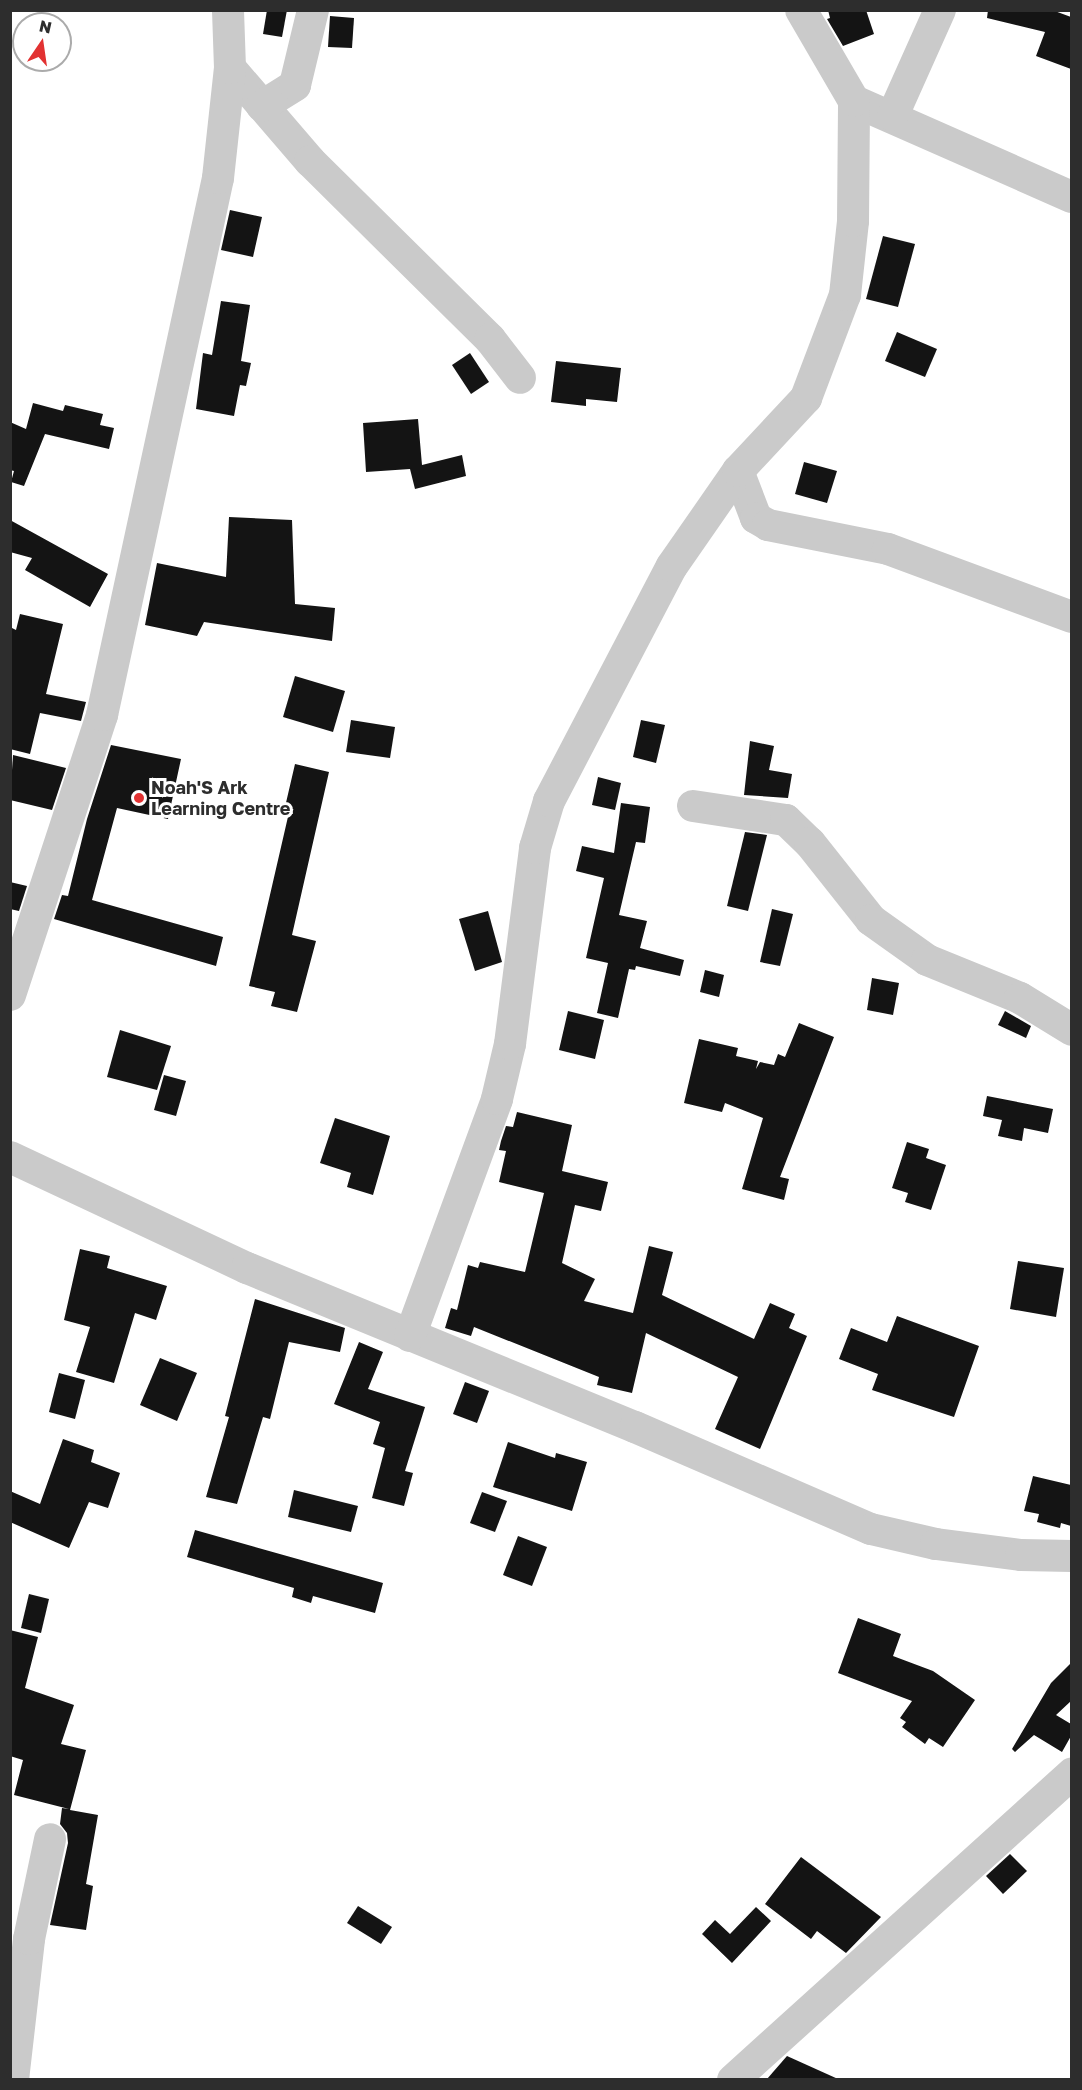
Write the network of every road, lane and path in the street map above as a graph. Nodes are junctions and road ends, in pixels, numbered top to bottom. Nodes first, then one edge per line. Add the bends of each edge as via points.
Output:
1 (228, 10) edge
2 (313, 10) edge
3 (801, 10) edge
4 (940, 10) edge
5 (230, 68) junction
6 (854, 101) junction
7 (262, 106) junction
8 (893, 115) junction
9 (1071, 197) edge
10 (520, 378) dead end
11 (738, 471) junction
12 (1071, 617) edge
13 (693, 806) dead end
14 (10, 995) edge
15 (1071, 1030) edge
16 (10, 1157) edge
17 (410, 1336) junction
18 (1071, 1556) edge
19 (1071, 1774) edge
20 (50, 1839) dead end
21 (13, 2079) edge
22 (734, 2079) edge

1 - 5 street
2 - 7 street via 295,86
3 - 6 street
4 - 8 street
5 - 7 street
5 - 14 street via 218,177 102,714
6 - 8 street
6 - 11 street via 853,221 845,295 806,398
7 - 10 street via 310,161 490,339
8 - 9 street
11 - 12 street via 756,518 768,525 888,549
11 - 17 street via 672,566 549,801 536,848 510,1044 497,1099
13 - 15 street via 786,820 810,843 871,920 927,960 1020,998
16 - 17 street via 247,1268
17 - 18 street via 871,1529 936,1544 1021,1555
19 - 22 street
20 - 21 street via 29,1939

